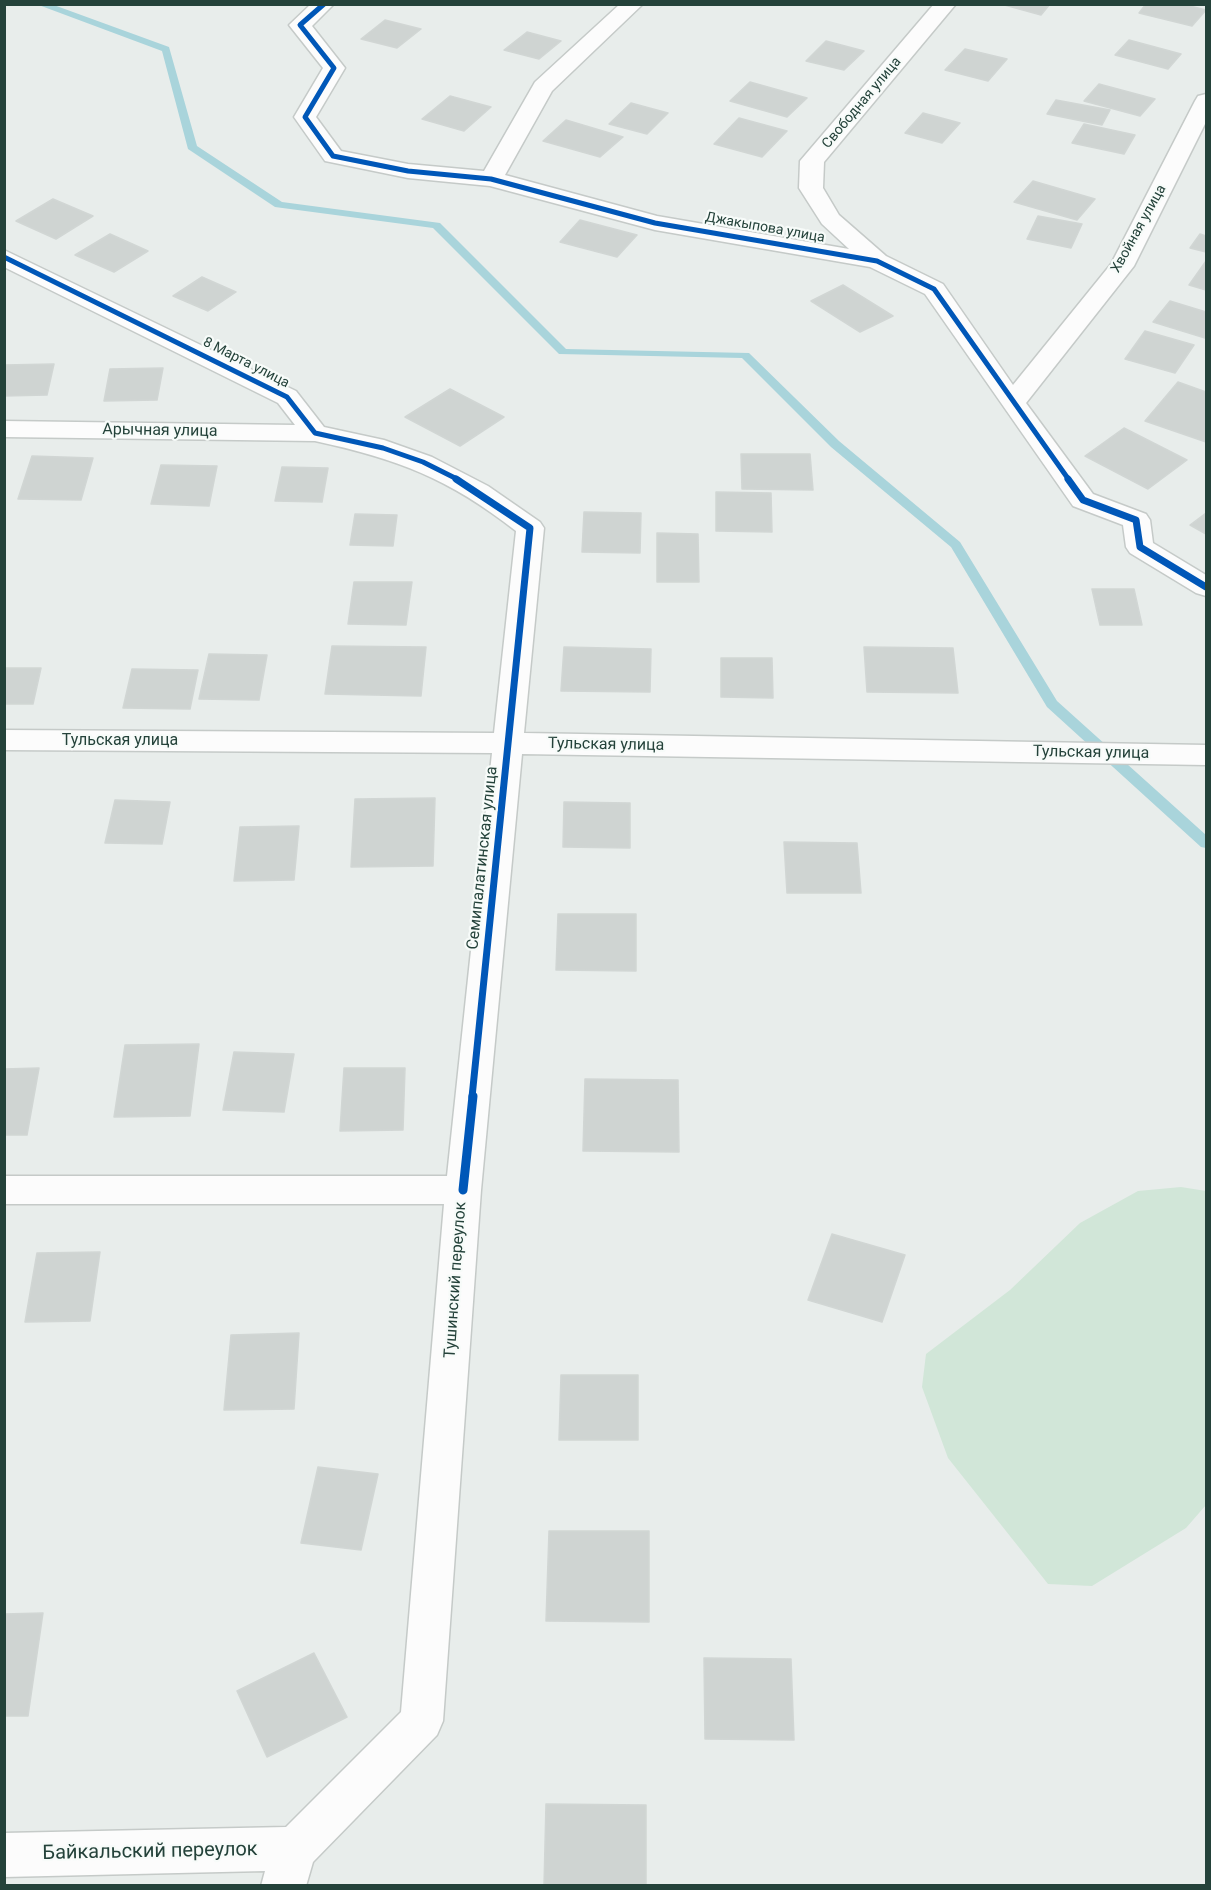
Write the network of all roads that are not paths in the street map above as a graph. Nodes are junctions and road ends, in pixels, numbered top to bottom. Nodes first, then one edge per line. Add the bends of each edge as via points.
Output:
1 (324, 4) edge
2 (633, 4) edge
3 (946, 4) edge
4 (1206, 101) edge
5 (491, 179) junction
6 (4, 257) edge
7 (877, 261) junction
8 (1011, 404) junction
9 (4, 429) edge
10 (315, 433) junction
11 (1206, 587) edge
12 (4, 740) edge
13 (508, 743) junction
14 (1206, 755) edge
15 (4, 1190) edge
16 (463, 1190) junction
17 (4, 1855) edge
18 (289, 1867) edge

1 - 5 street, Джакыпова улица via 300,25 334,68 305,117 333,156 408,171
2 - 5 street via 543,87
3 - 7 street, Свободная улица via 812,161 811,188 830,219
4 - 8 street, Хвойная улица via 1122,266
5 - 7 street, Джакыпова улица via 655,223
6 - 10 street, 8 Марта улица via 287,397
7 - 8 street, Джакыпова улица via 934,289
8 - 11 street, Джакыпова улица via 1083,500 1136,520 1140,546
9 - 10 street, Арычная улица
10 - 13 street, Семипалатинская улица via 384,448 454,477 530,528
12 - 13 street, Тульская улица
13 - 14 street, Тульская улица
13 - 16 street, Семипалатинская улица
15 - 16 street, Тушинский переулок
16 - 18 street, Тушинский переулок via 422,1721
17 - 18 street, Байкальский переулок

